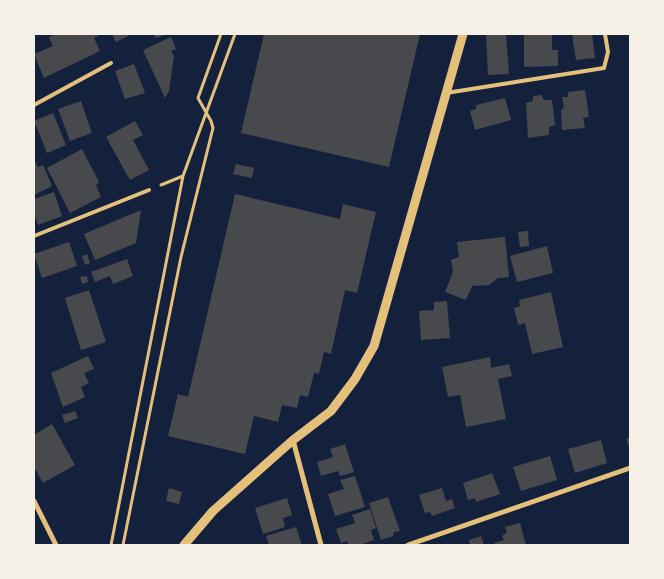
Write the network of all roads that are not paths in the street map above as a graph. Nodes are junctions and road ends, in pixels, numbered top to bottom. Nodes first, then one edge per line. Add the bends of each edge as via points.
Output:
1 (463, 34) edge
2 (604, 34) edge
3 (111, 62) dead end
4 (445, 93) junction
5 (34, 105) edge
6 (149, 190) road end
7 (34, 236) edge
8 (293, 440) junction
9 (630, 468) edge
10 (34, 501) edge
11 (56, 545) edge
12 (184, 545) edge
13 (321, 545) edge
14 (408, 545) edge

1 - 4 street
2 - 4 lane via 608,52 604,68
3 - 5 lane
4 - 8 street via 374,346 331,411
6 - 7 lane
8 - 12 street via 213,511
8 - 13 street
9 - 14 street
10 - 11 street

